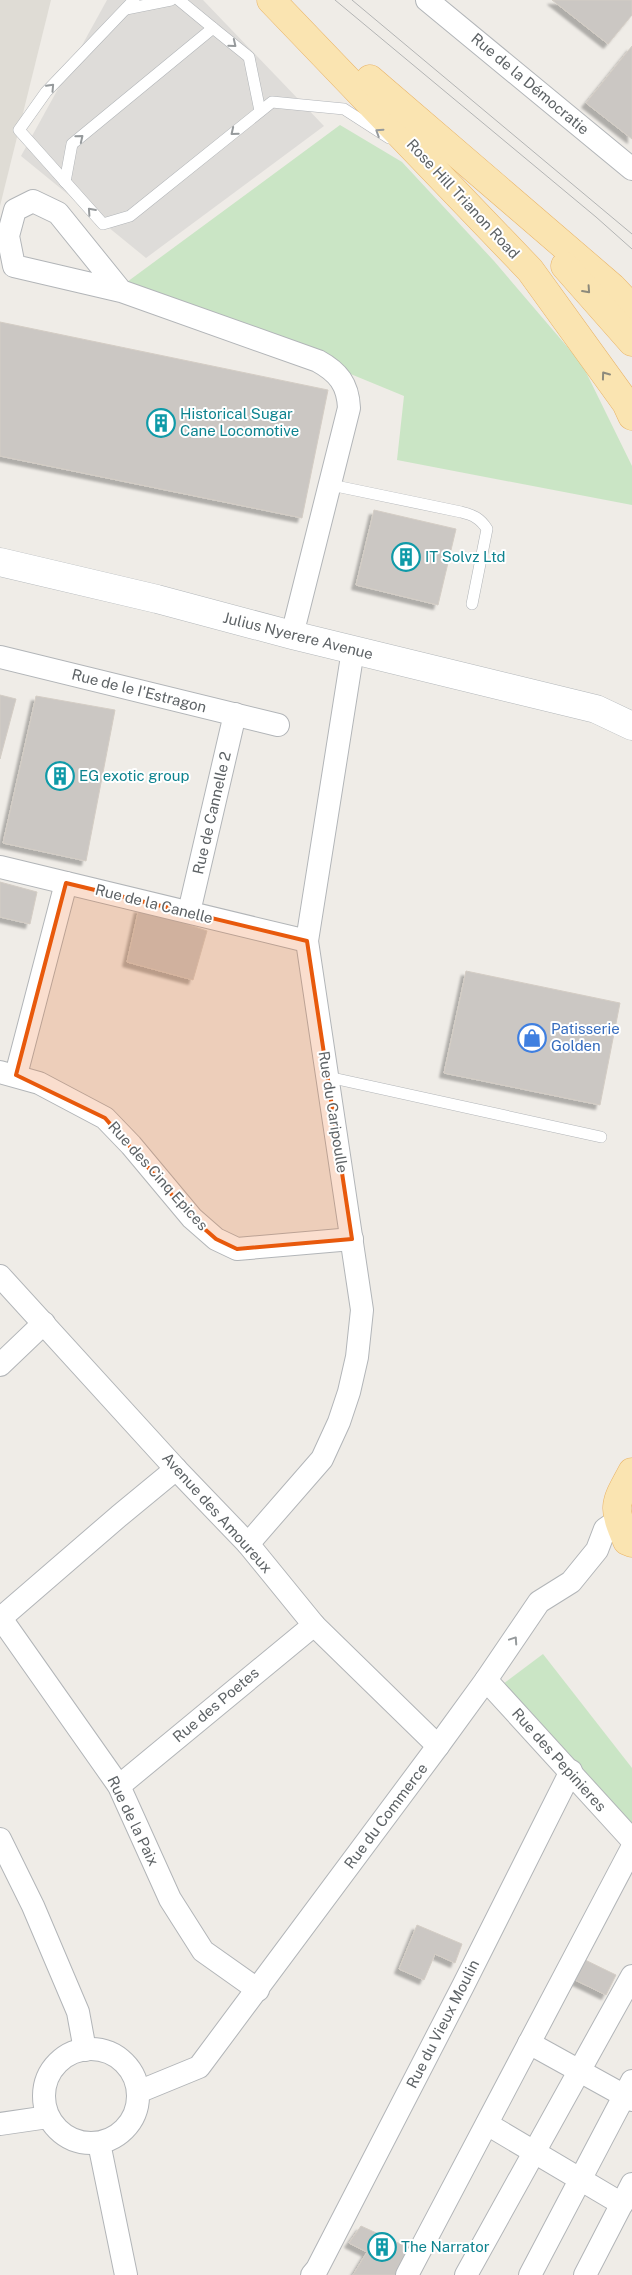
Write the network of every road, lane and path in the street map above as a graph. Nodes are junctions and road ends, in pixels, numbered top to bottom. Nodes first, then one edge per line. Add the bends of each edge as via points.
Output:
1 (171, 0) edge
2 (179, 0) edge
3 (271, 0) edge
4 (276, 0) edge
5 (427, 0) edge
6 (130, 4) edge
7 (213, 28) junction
8 (260, 111) junction
9 (457, 153) junction
10 (434, 168) junction
11 (632, 169) edge
12 (65, 182) junction
13 (7, 265) edge
14 (120, 291) junction
15 (632, 308) edge
16 (632, 342) edge
17 (632, 416) edge
18 (331, 485) junction
19 (0, 562) edge
20 (472, 604) dead end
21 (292, 636) junction
22 (353, 650) junction
23 (0, 657) edge
24 (632, 704) edge
25 (596, 709) junction
26 (235, 714) junction
27 (278, 725) dead end
28 (632, 726) edge
29 (0, 867) edge
30 (66, 883) junction
31 (189, 912) junction
32 (307, 941) junction
33 (8, 1074) edge
34 (328, 1077) junction
35 (601, 1137) dead end
36 (352, 1239) junction
37 (0, 1276) edge
38 (44, 1323) junction
39 (0, 1365) edge
40 (176, 1469) junction
41 (632, 1472) edge
42 (618, 1520) junction
43 (632, 1543) edge
44 (248, 1544) junction
45 (0, 1618) edge
46 (314, 1625) junction
47 (486, 1680) junction
48 (438, 1746) junction
49 (571, 1771) junction
50 (120, 1786) junction
51 (0, 1839) edge
52 (632, 1840) edge
53 (632, 1848) edge
54 (632, 1976) edge
55 (258, 1990) junction
56 (529, 2043) junction
57 (85, 2050) junction
58 (580, 2070) junction
59 (138, 2092) junction
60 (629, 2092) edge
61 (48, 2117) junction
62 (0, 2124) edge
63 (487, 2124) junction
64 (99, 2143) junction
65 (534, 2154) junction
66 (580, 2181) junction
67 (632, 2184) edge
68 (622, 2204) junction
69 (319, 2273) edge
70 (126, 2275) edge
71 (407, 2275) edge
72 (466, 2275) edge
73 (530, 2275) edge
74 (585, 2275) edge

1 - 6 lane
2 - 7 lane
3 - 10 main road, Rose Hill Trianon Road
4 - 9 main road, Rose Hill Trianon Road
5 - 11 street, Rue de la Démocratie
12 -> 6 lane via 19,130 46,92
7 -> 8 lane via 248,56
12 -> 7 lane via 72,144
10 -> 8 lane via 344,109 272,102
8 -> 12 lane via 130,216 103,224
9 - 15 main road
9 -> 16 main road
17 -> 10 main road, Rose Hill Trianon Road via 626,403 530,270
13 - 14 street
13 - 14 street via 8,236 15,210 33,201 58,213
14 - 18 street via 318,361 333,370 341,378 349,408
18 - 20 lane via 461,512 482,521 487,529
18 - 21 street
19 - 21 main road, Julius Nyerere Avenue via 157,599
21 - 22 main road, Julius Nyerere Avenue
22 - 25 main road, Julius Nyerere Avenue
22 - 32 street, Rue du Caripoulle
23 - 26 street, Rue de le I'Estragon
24 - 25 main road, Julius Nyerere Avenue
25 - 28 main road, Julius Nyerere Avenue
26 - 27 street, Rue de le I'Estragon
26 - 31 street, Rue de Cannelle 2
29 - 30 street, Rue de la Canelle
30 - 31 street, Rue de la Canelle
30 - 33 street
31 - 32 street, Rue de la Canelle
32 - 34 street, Rue du Caripoulle
33 - 36 street, Rue des Cinq Epices via 39,1083 105,1118 132,1145 192,1218 216,1239 237,1248
34 - 35 lane
34 - 36 street, Rue du Caripoulle
36 - 44 street, Rue du Caripoulle via 362,1310 357,1357 339,1422 322,1459
37 - 38 street, Avenue des Amoureux
38 - 39 street
38 - 40 street, Avenue des Amoureux
40 - 44 street, Avenue des Amoureux
40 - 45 street
41 - 42 main road via 615,1502
42 - 43 main road via 627,1541
47 -> 42 street, Rue du Commerce via 539,1602 571,1582 597,1550 605,1529
44 - 46 street, Avenue des Amoureux
45 - 50 street, Rue de la Paix
46 - 48 street, Avenue des Amoureux
46 - 50 street, Rue des Poetes
47 - 48 street, Rue du Commerce
47 - 49 street, Rue des Pepinieres
48 - 55 street, Rue du Commerce
49 - 52 street, Rue des Pepinieres
49 - 69 street, Rue du Vieux Moulin
50 - 55 street, Rue de la Paix via 170,1899 203,1951
51 - 57 street via 33,1906 78,2012
53 - 56 street
54 - 58 street
55 - 59 street, Rue du Commerce via 200,2066
56 - 58 street
56 - 63 street
57 - 59 street via 102,2051 116,2057 128,2068
57 - 61 street via 71,2053 49,2074 44,2088
58 - 60 street
58 - 65 street
59 - 64 street via 134,2114 126,2128
60 - 66 street
61 - 62 street
61 - 64 street via 57,2130 69,2138
63 - 65 street
63 - 71 street
64 - 70 street
65 - 66 street
65 - 72 street
66 - 68 street
66 - 73 street
67 - 68 street
68 - 74 street

